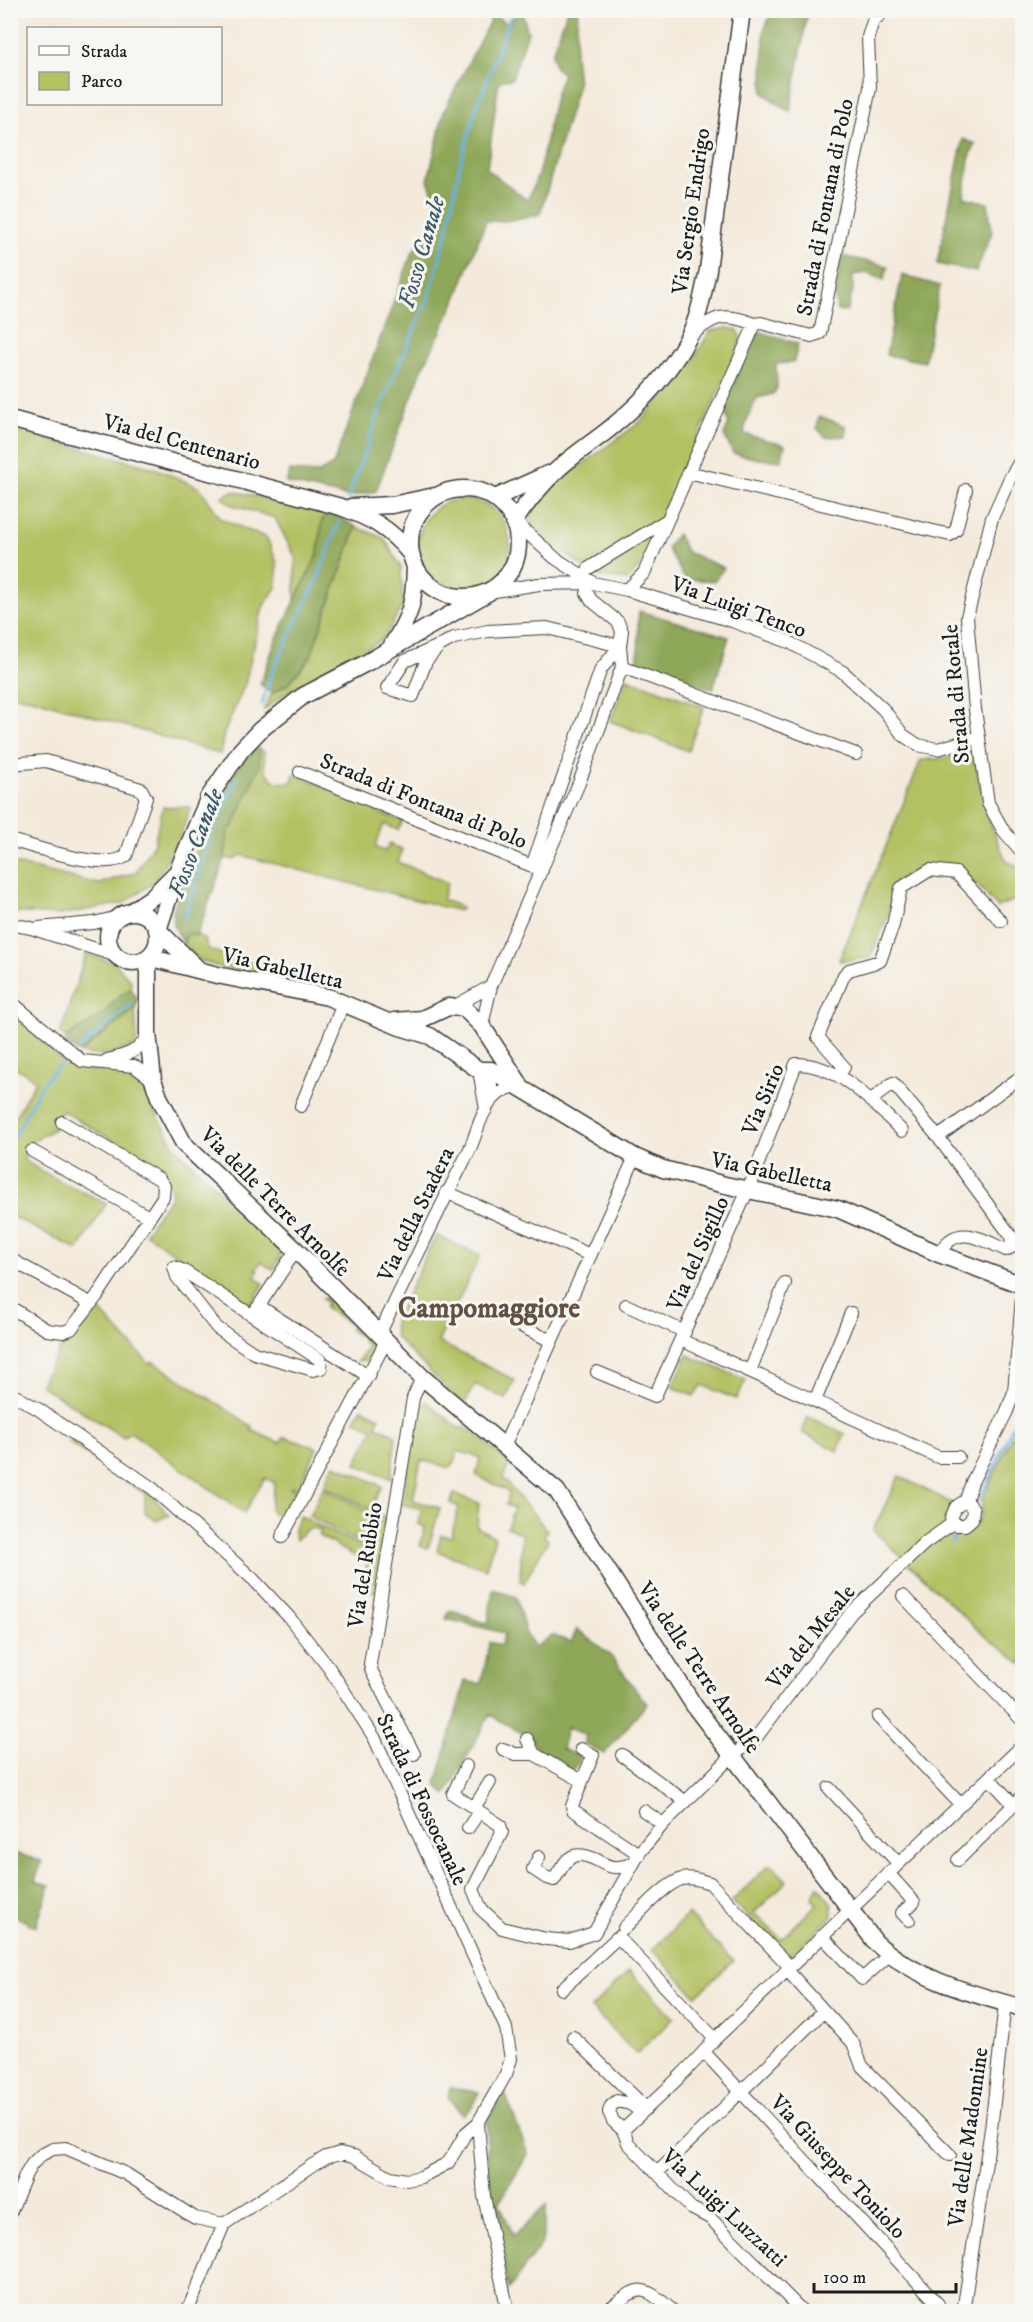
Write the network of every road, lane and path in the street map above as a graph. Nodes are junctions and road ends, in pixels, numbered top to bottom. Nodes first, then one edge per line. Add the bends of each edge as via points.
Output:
1 (742, 10) edge
2 (885, 10) edge
3 (755, 324) junction
4 (688, 338) junction
5 (10, 418) edge
6 (1023, 458) edge
7 (557, 470) junction
8 (688, 472) junction
9 (966, 490) dead end
10 (436, 496) junction
11 (495, 498) junction
12 (341, 507) junction
13 (667, 520) junction
14 (514, 521) junction
15 (412, 560) junction
16 (589, 568) dead end
17 (590, 588) junction
18 (627, 590) junction
19 (489, 592) junction
20 (439, 646) junction
21 (620, 646) junction
22 (390, 648) junction
23 (622, 667) junction
24 (979, 737) junction
25 (856, 754) dead end
26 (10, 764) edge
27 (300, 772) dead end
28 (10, 840) edge
29 (1023, 852) edge
30 (537, 868) junction
31 (178, 870) junction
32 (164, 911) junction
33 (124, 914) junction
34 (1001, 921) dead end
35 (10, 924) edge
36 (31, 928) junction
37 (158, 930) junction
38 (176, 948) junction
39 (148, 957) junction
40 (120, 958) junction
41 (192, 969) junction
42 (491, 986) junction
43 (147, 996) junction
44 (10, 1001) edge
45 (343, 1004) junction
46 (448, 1009) junction
47 (388, 1021) junction
48 (482, 1026) junction
49 (148, 1033) junction
50 (440, 1041) junction
51 (500, 1054) junction
52 (93, 1062) junction
53 (485, 1070) junction
54 (839, 1076) junction
55 (1023, 1076) edge
56 (153, 1080) junction
57 (521, 1086) junction
58 (870, 1101) junction
59 (489, 1105) junction
60 (301, 1106) dead end
61 (63, 1122) dead end
62 (902, 1131) dead end
63 (938, 1137) junction
64 (32, 1151) dead end
65 (636, 1157) junction
66 (748, 1190) junction
67 (447, 1192) junction
68 (149, 1217) junction
69 (1018, 1249) edge
70 (296, 1250) junction
71 (939, 1254) junction
72 (590, 1255) junction
73 (10, 1259) edge
74 (784, 1283) dead end
75 (1023, 1285) edge
76 (1023, 1297) edge
77 (90, 1303) junction
78 (626, 1305) dead end
79 (10, 1307) edge
80 (255, 1311) junction
81 (851, 1313) dead end
82 (515, 1323) dead end
83 (683, 1336) junction
84 (383, 1338) junction
85 (551, 1341) junction
86 (750, 1371) junction
87 (597, 1372) dead end
88 (368, 1376) junction
89 (422, 1377) junction
90 (10, 1393) edge
91 (815, 1401) junction
92 (504, 1446) junction
93 (958, 1457) dead end
94 (966, 1500) junction
95 (953, 1523) junction
96 (282, 1537) dead end
97 (903, 1596) dead end
98 (878, 1718) dead end
99 (1023, 1720) edge
100 (527, 1739) dead end
101 (1023, 1746) edge
102 (503, 1749) dead end
103 (581, 1749) dead end
104 (414, 1754) dead end
105 (534, 1754) junction
106 (622, 1755) dead end
107 (732, 1756) junction
108 (466, 1766) dead end
109 (989, 1778) junction
110 (582, 1781) junction
111 (490, 1782) dead end
112 (829, 1788) dead end
113 (1018, 1801) edge
114 (686, 1802) junction
115 (961, 1804) junction
116 (477, 1810) junction
117 (644, 1811) dead end
118 (585, 1813) dead end
119 (663, 1824) junction
120 (468, 1828) dead end
121 (638, 1856) junction
122 (539, 1857) dead end
123 (958, 1860) dead end
124 (898, 1863) junction
125 (888, 1873) junction
126 (849, 1910) junction
127 (909, 1920) dead end
128 (624, 1928) dead end
129 (822, 1936) junction
130 (889, 1955) junction
131 (789, 1968) junction
132 (562, 1989) dead end
133 (1005, 2003) junction
134 (1023, 2008) edge
135 (824, 2011) junction
136 (573, 2037) dead end
137 (715, 2039) junction
138 (704, 2052) junction
139 (741, 2091) junction
140 (644, 2110) junction
141 (478, 2123) junction
142 (622, 2130) junction
143 (950, 2155) dead end
144 (657, 2173) junction
145 (10, 2213) edge
146 (224, 2224) junction
147 (187, 2312) edge
148 (508, 2312) edge
149 (605, 2312) edge
150 (674, 2312) edge
151 (803, 2312) edge
152 (937, 2312) edge
153 (963, 2312) edge

1 - 4 street, Via Sergio Endrigo via 708,270
2 - 3 street, Strada di Fontana di Polo via 873,21 868,37 870,88 820,333 811,336 761,322
3 - 4 street via 737,317 719,318 707,321
3 - 8 street
4 - 7 street, Via Sergio Endrigo via 649,393
5 - 12 street, Via del Centenario
6 - 24 street, Strada di Rotale via 992,518 967,617
7 - 11 street, Via Sergio Endrigo
7 - 14 street, Via Sergio Endrigo
8 - 9 street via 950,535 956,530
8 - 13 street
10 - 11 street via 466,489
10 - 12 street, Via del Centenario via 392,505
10 - 15 street via 414,520 410,536
11 - 14 street
12 - 15 street, Via del Centenario via 375,521 399,540
13 - 16 street
13 - 18 street via 644,573
14 - 17 street, Via Luigi Tenco
14 - 19 street via 519,537 518,554 502,583
15 - 19 street via 425,582 439,592 455,597
15 - 22 street via 414,598 406,623
17 - 18 street, Via Luigi Tenco
17 - 19 street, Via Luigi Tenco via 539,584
17 - 21 street, Strada di Fontana di Polo via 591,600 618,621 622,631
18 - 24 street, Via Luigi Tenco via 789,642 843,672 883,709 903,735 918,745 938,749
19 - 22 street
20 - 20 street via 426,661 413,696 387,688 405,661
20 - 21 street via 454,638 488,631 547,628
21 - 23 street, Strada di Fontana di Polo
21 - 30 street, Strada di Fontana di Polo via 601,669
22 - 31 street via 303,696 260,730 209,796
23 - 25 street
23 - 30 street, Strada di Fontana di Polo via 579,783
24 - 29 street, Strada di Rotale via 988,803 1003,830
26 - 28 street via 46,760 141,789 146,798 126,856 119,861 83,860
27 - 30 street, Strada di Fontana di Polo
30 - 42 street, Strada di Fontana di Polo
31 - 32 street
31 - 33 street via 152,897
32 - 37 street
32 - 38 street, Via Gabelletta via 166,929
33 - 36 street via 94,922
33 - 37 street via 147,916
33 - 40 street via 112,924 108,941
34 - 54 street via 956,873 930,870 901,888 880,961 844,975 818,1037 844,1066
35 - 36 street
36 - 40 street
37 - 38 street, Via Gabelletta
37 - 39 street via 157,946
38 - 41 street, Via Gabelletta
39 - 40 street via 136,962
39 - 41 street, Via Gabelletta
39 - 43 street, Via delle Terre Arnolfe
40 - 43 street, Via delle Terre Arnolfe via 138,977
41 - 43 street via 168,970 156,976
41 - 45 street, Via Gabelletta via 328,997
42 - 46 street
42 - 48 street, Strada di Fontana di Polo
43 - 49 street, Via delle Terre Arnolfe
44 - 52 street via 82,1061
45 - 47 street, Via Gabelletta
45 - 60 street
46 - 47 street, Via Gabelletta via 408,1022
46 - 48 street, Via Gabelletta via 464,1008
46 - 50 street via 437,1020
47 - 50 street, Via Gabelletta
48 - 51 street, Via Gabelletta
49 - 52 street via 144,1044 134,1052
49 - 56 street, Via delle Terre Arnolfe
50 - 53 street, Via Gabelletta
51 - 53 street via 499,1060
51 - 57 street, Via Gabelletta
52 - 56 street via 134,1066
53 - 57 street, Via Gabelletta
53 - 59 street
54 - 58 street, Via Sirio
54 - 66 street, Via Sirio via 820,1067 796,1064
55 - 63 street
56 - 70 street, Via delle Terre Arnolfe via 184,1144
57 - 59 street via 503,1090
57 - 65 street, Via Gabelletta
58 - 62 street, Via Sirio
58 - 63 street via 893,1083
59 - 67 street, Via della Stadera
61 - 68 street via 159,1179 164,1186 163,1197
63 - 69 street
64 - 68 street
65 - 66 street, Via Gabelletta via 663,1169
65 - 72 street
66 - 71 street, Via Gabelletta via 838,1209
66 - 83 street, Via del Sigillo
67 - 72 street
67 - 84 street, Via della Stadera
68 - 77 street
69 - 71 street via 1006,1250 967,1234 953,1239
70 - 80 street
70 - 84 street, Via delle Terre Arnolfe
71 - 75 street, Via Gabelletta
72 - 85 street
73 - 77 street
74 - 86 street
76 - 94 street, Via del Mesale via 1014,1392
77 - 79 street via 76,1324 63,1332 47,1330
78 - 83 street, Via del Sigillo
80 - 80 street via 184,1271 174,1267 177,1277 217,1328 254,1353 313,1370 321,1368 320,1360
80 - 88 street
81 - 91 street
82 - 85 street
83 - 86 street, Via del Sigillo
83 - 87 street, Via del Sigillo via 655,1396
84 - 88 street
84 - 89 street, Via delle Terre Arnolfe
85 - 92 street
86 - 91 street, Via del Sigillo
88 - 96 street
89 - 92 street, Via delle Terre Arnolfe
89 - 104 street, Via del Rubbio via 411,1406 370,1664
90 - 141 street, Strada di Fossocanale via 152,1488 253,1579 329,1668 374,1737 506,2028 511,2059
91 - 93 street, Via del Sigillo via 938,1456
92 - 107 street, Via delle Terre Arnolfe via 557,1491 695,1707
94 - 95 street, Via del Mesale via 953,1513
94 - 95 street, Via del Mesale via 974,1509 972,1519 965,1525
95 - 107 street, Via del Mesale via 925,1543 851,1612 755,1739
97 - 99 street
98 - 115 street
100 - 105 street
101 - 109 street
102 - 105 street via 515,1754
103 - 110 street via 593,1755
105 - 110 street
106 - 114 street
107 - 114 street, Via del Mesale
107 - 126 street, Via delle Terre Arnolfe
108 - 116 street via 453,1794
109 - 113 street
109 - 115 street
110 - 121 street via 573,1810
111 - 116 street
112 - 124 street
113 - 123 street
114 - 119 street, Via del Mesale
115 - 124 street
116 - 120 street
116 - 121 street, Via del Mesale via 500,1825 502,1832 473,1889 481,1909 502,1928 517,1934 568,1941 594,1933
117 - 119 street
118 - 121 street
119 - 121 street, Via del Mesale
121 - 122 street via 616,1868 577,1854 568,1858 554,1880 533,1869
124 - 125 street
125 - 126 street
125 - 127 street via 914,1902 902,1913
126 - 129 street
126 - 130 street, Via delle Terre Arnolfe
128 - 131 street via 672,1883 697,1878 710,1883
129 - 130 street via 862,1979
129 - 131 street
130 - 133 street, Via delle Terre Arnolfe via 918,1974
131 - 135 street
131 - 137 street
132 - 137 street via 618,1937
133 - 134 street, Via delle Terre Arnolfe
133 - 153 street, Via delle Madonnine via 986,2166
135 - 139 street
135 - 143 street via 853,2043 862,2066
136 - 140 street
137 - 138 street
138 - 139 street, Via Giuseppe Toniolo
138 - 140 street
139 - 144 street
139 - 152 street, Via Giuseppe Toniolo via 938,2304
140 - 142 street
140 - 142 street, Via Luigi Luzzatti via 617,2102 611,2106 613,2121
141 - 146 street via 466,2133 448,2163 421,2177 390,2177 354,2156 340,2153 326,2157
141 - 148 street via 484,2196
142 - 144 street, Via Luigi Luzzatti via 628,2143
144 - 151 street, Via Luigi Luzzatti via 691,2208 710,2218
145 - 146 street via 32,2164 53,2149 66,2148 126,2174 195,2218
146 - 147 street
149 - 150 street via 635,2289 652,2293

